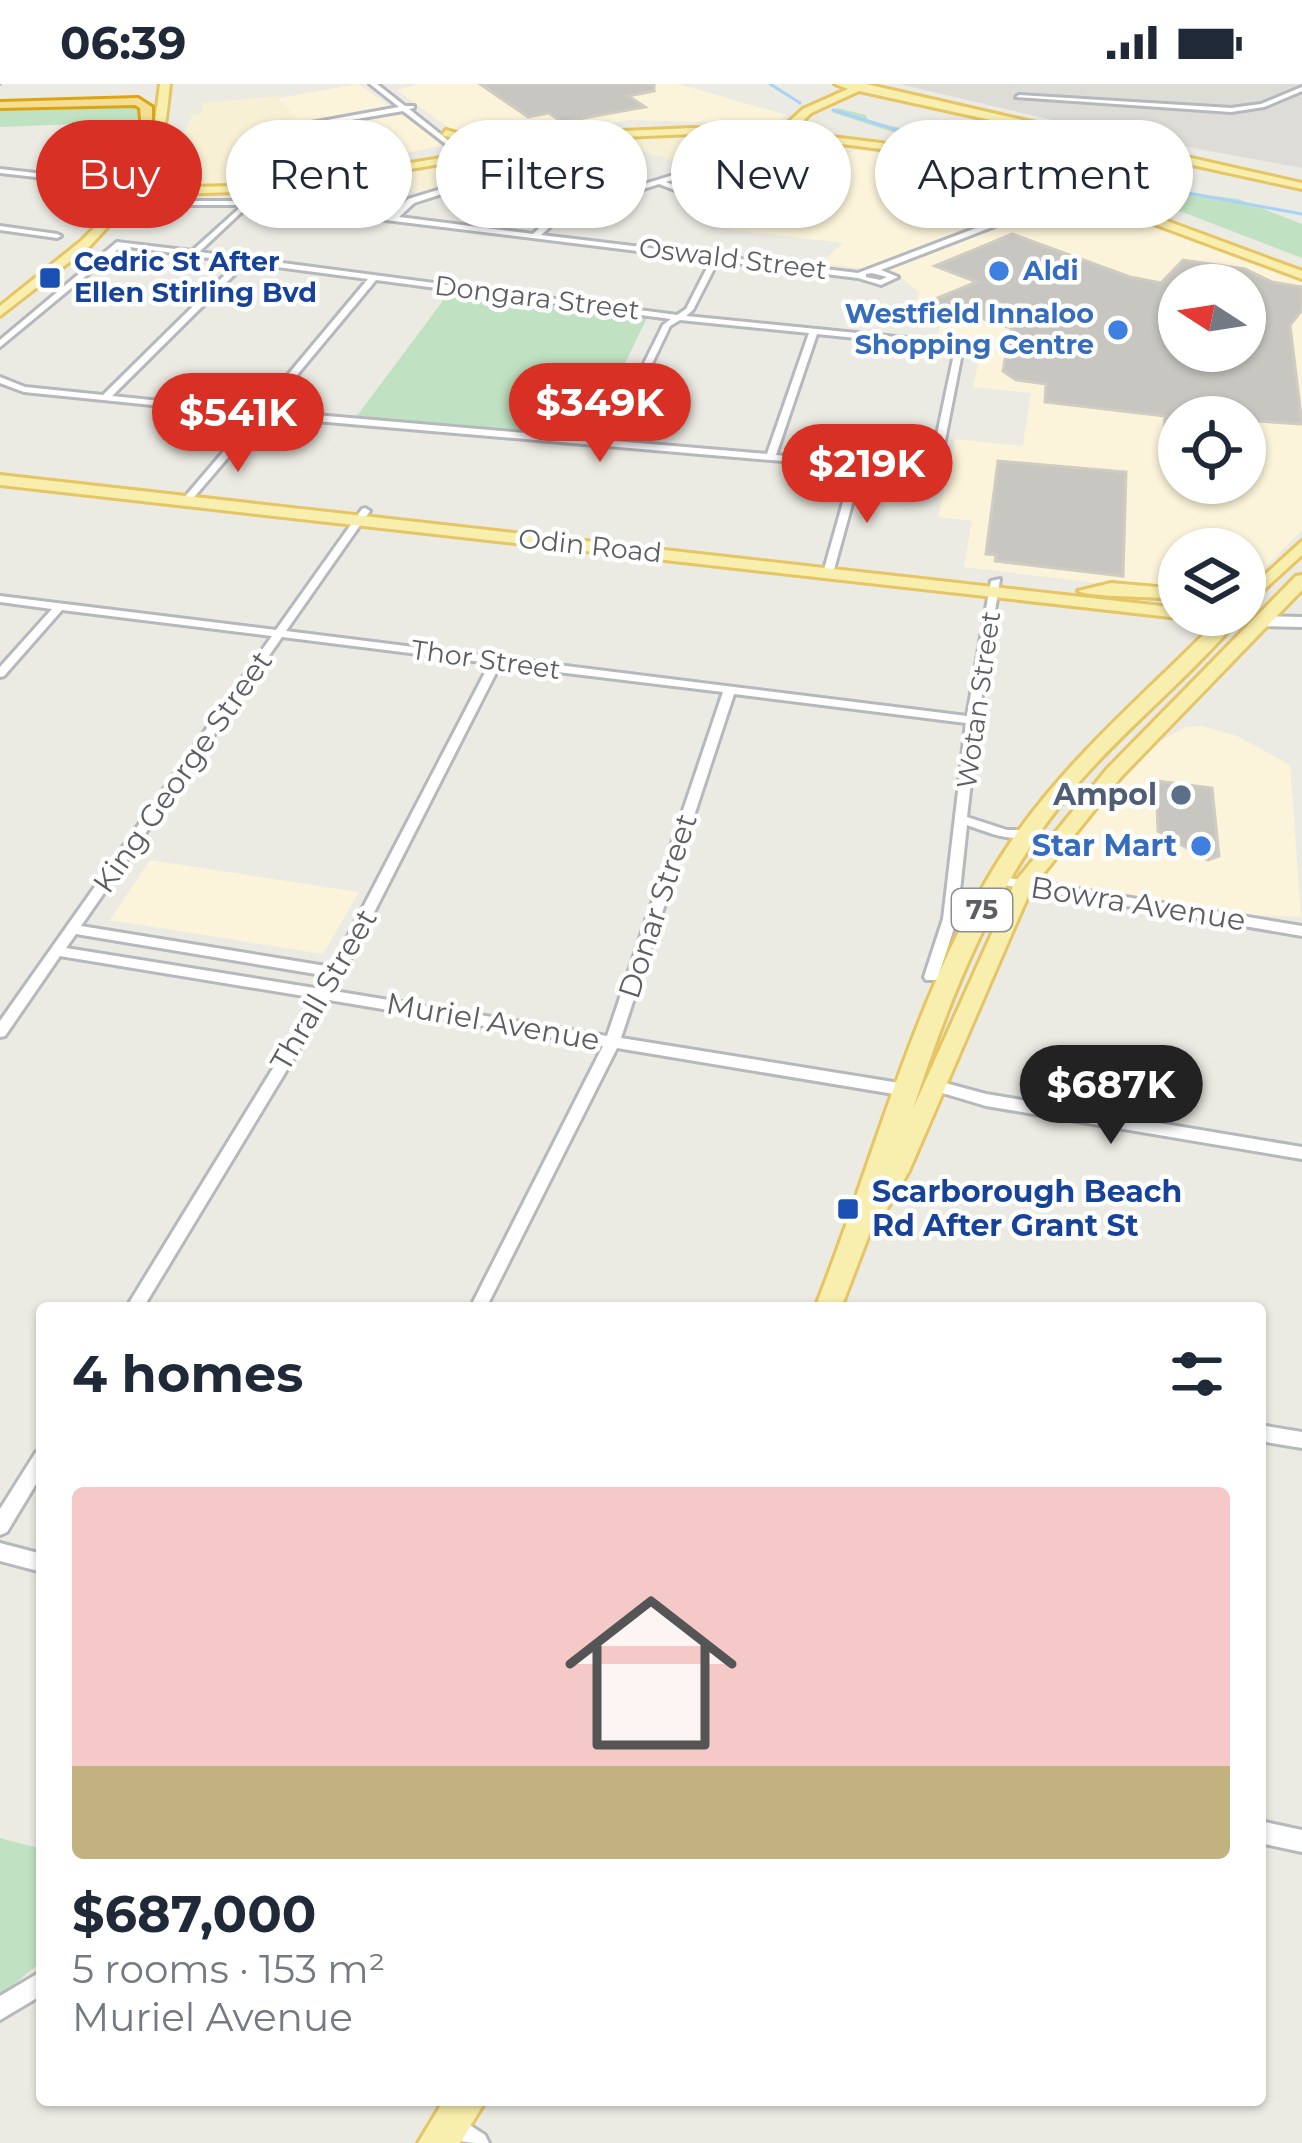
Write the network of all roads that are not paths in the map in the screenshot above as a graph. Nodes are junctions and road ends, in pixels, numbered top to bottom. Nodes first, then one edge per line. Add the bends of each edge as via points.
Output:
1 (373, 84) edge
2 (383, 84) edge
3 (840, 84) edge
4 (111, 86) edge
5 (159, 87) edge
6 (864, 87) edge
7 (31, 89) dead end
8 (1302, 89) edge
9 (1019, 97) dead end
10 (0, 99) edge
11 (90, 101) junction
12 (408, 108) junction
13 (146, 120) edge
14 (151, 120) edge
15 (157, 120) edge
16 (337, 120) edge
17 (807, 120) edge
18 (1016, 120) edge
19 (436, 130) edge
20 (436, 130) edge
21 (436, 154) edge
22 (1193, 159) edge
23 (0, 171) edge
24 (36, 175) edge
25 (671, 177) edge
26 (657, 181) junction
27 (1302, 183) edge
28 (671, 186) edge
29 (202, 192) edge
30 (412, 220) edge
31 (226, 224) edge
32 (0, 228) edge
33 (83, 228) edge
34 (88, 228) edge
35 (983, 228) edge
36 (1184, 228) edge
37 (536, 235) junction
38 (57, 236) dead end
39 (195, 252) junction
40 (716, 257) junction
41 (244, 260) junction
42 (902, 260) junction
43 (1302, 271) edge
44 (866, 272) junction
45 (374, 277) junction
46 (0, 297) edge
47 (0, 312) edge
48 (677, 317) junction
49 (814, 332) junction
50 (0, 344) edge
51 (0, 380) edge
52 (106, 397) junction
53 (259, 414) junction
54 (609, 443) junction
55 (771, 455) junction
56 (858, 466) junction
57 (0, 475) edge
58 (190, 496) junction
59 (362, 515) junction
60 (1302, 546) edge
61 (830, 568) junction
62 (1302, 580) edge
63 (995, 587) junction
64 (1266, 588) edge
65 (0, 599) edge
66 (1266, 599) edge
67 (1158, 600) edge
68 (1158, 603) edge
69 (59, 607) junction
70 (1266, 612) edge
71 (1302, 618) edge
72 (280, 633) junction
73 (1191, 636) edge
74 (1219, 636) edge
75 (1226, 636) edge
76 (496, 662) junction
77 (0, 674) edge
78 (729, 692) junction
79 (1130, 720) junction
80 (972, 721) junction
81 (963, 820) junction
82 (1030, 834) junction
83 (997, 880) junction
84 (1022, 886) junction
85 (1302, 926) edge
86 (72, 929) junction
87 (57, 951) junction
88 (337, 973) junction
89 (931, 977) dead end
90 (326, 993) junction
91 (0, 1032) edge
92 (612, 1043) junction
93 (924, 1090) junction
94 (1302, 1153) edge
95 (138, 1302) edge
96 (481, 1302) edge
97 (831, 1302) edge
98 (1266, 1434) edge
99 (1302, 1440) edge
100 (36, 1467) edge
101 (0, 1526) edge
102 (0, 1552) edge
103 (36, 1561) edge
104 (1266, 1833) edge
105 (1302, 1841) edge
106 (36, 1986) edge
107 (0, 2009) edge

1 - 12 street
2 - 12 street
3 - 6 main road
4 - 10 highway
5 - 11 highway
5 - 14 main road
5 - 15 main road
6 - 17 main road
6 - 18 main road
7 - 10 highway
8 - 9 street via 1231,110
10 - 11 highway
11 - 13 highway via 144,104
12 - 16 street
12 - 19 street
12 - 20 street
21 - 29 main road via 305,184
22 - 27 main road
23 - 24 street
25 - 26 street
26 - 28 street
26 - 37 street via 560,213
30 - 37 street, Oswald Street
31 - 39 street
32 - 38 street
33 - 46 main road
34 - 47 main road
35 - 42 street
36 - 43 main road
37 - 40 street, Oswald Street
39 - 41 street, Dongara Street
39 - 50 street, Dongara Street via 120,244
40 - 44 street, Oswald Street
40 - 48 street
41 - 45 street, Dongara Street
41 - 52 street
42 - 44 street
42 - 44 street via 893,279 881,283
45 - 48 street, Dongara Street
45 - 53 street
48 - 49 street, Dongara Street
48 - 54 street
49 - 55 street
49 - 56 street, Dongara Street via 958,353 934,471
51 - 52 street
52 - 53 street
53 - 54 street
53 - 58 street
54 - 55 street
55 - 56 street
56 - 61 street
57 - 58 main road, Odin Road
58 - 59 main road, Odin Road
59 - 61 main road, Odin Road
59 - 72 street, King George Street
60 - 64 main road, 75
61 - 63 main road, Odin Road
62 - 66 main road, 75
63 - 67 main road, Odin Road via 1111,588
63 - 68 main road, Odin Road
63 - 80 street, Wotan Street
65 - 69 street, Thor Street
69 - 72 street, Thor Street
69 - 77 street
70 - 71 main road
72 - 76 street, Thor Street
72 - 86 street, King George Street
73 - 79 main road
74 - 79 main road, 75
75 - 84 main road, 75
76 - 78 street, Thor Street
76 - 88 street, Thrall Street
78 - 80 street, Thor Street
78 - 92 street, Donar Street
79 - 82 main road, 75
80 - 81 street, Wotan Street
81 - 82 street, Wotan Street
81 - 89 street, Wotan Street via 950,919
82 - 83 main road, 75
83 - 84 street, Bowra Avenue
83 - 93 main road, 75 via 951,978
84 - 85 street, Bowra Avenue
84 - 93 main road, 75
86 - 87 street, King George Street
86 - 88 street
87 - 90 street, Muriel Avenue
87 - 91 street, King George Street
88 - 90 street, Thrall Street
90 - 92 street, Muriel Avenue
90 - 95 street, Thrall Street
92 - 93 street, Muriel Avenue
92 - 96 street, Donar Street
93 - 94 street, Muriel Avenue
93 - 97 main road, 75 via 898,1171
98 - 99 street
100 - 101 street
102 - 103 street
104 - 105 street
106 - 107 street

